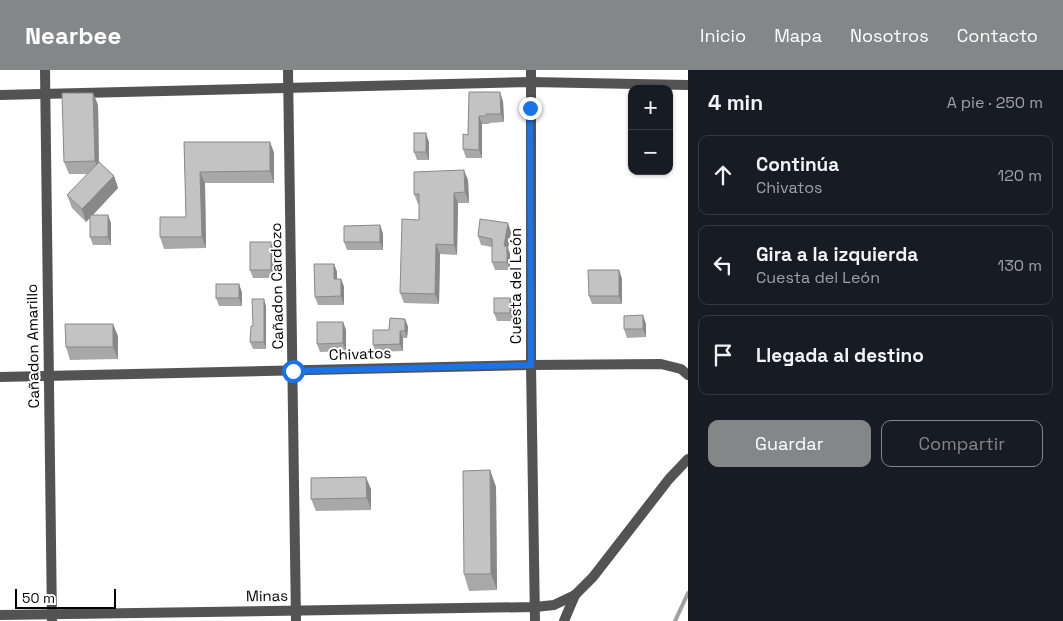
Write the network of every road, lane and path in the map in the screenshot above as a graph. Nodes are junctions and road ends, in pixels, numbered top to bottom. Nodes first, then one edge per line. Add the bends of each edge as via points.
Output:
1 (45, 70) edge
2 (288, 70) edge
3 (531, 70) edge
4 (531, 82) junction
5 (688, 85) edge
6 (288, 88) junction
7 (45, 94) junction
8 (0, 95) edge
9 (531, 365) junction
10 (293, 371) junction
11 (688, 374) edge
12 (0, 377) edge
13 (48, 377) junction
14 (688, 459) edge
15 (575, 595) junction
16 (535, 607) junction
17 (0, 615) edge
18 (296, 616) edge
19 (52, 618) edge
20 (535, 621) edge
21 (564, 621) edge

1 - 7 street, Cañadon Amarillo
2 - 6 street, Cañadon Cardozo
3 - 4 street, Cuesta del León
4 - 5 street
4 - 6 street
4 - 9 street, Cuesta del León
6 - 7 street
6 - 10 street, Cañadon Cardozo
7 - 8 street
7 - 13 street, Cañadon Amarillo
9 - 10 street, Chivatos
9 - 11 street, Chivatos via 661,364
9 - 16 street, Cuesta del León
10 - 13 street, Chivatos
10 - 18 street, Cañadon Cardozo
12 - 13 street, Chivatos
13 - 19 street, Cañadon Amarillo
14 - 15 street
15 - 16 street, Minas via 554,605
15 - 21 street
16 - 18 street, Minas
16 - 20 street, Cuesta del León
17 - 19 street, Minas
18 - 19 street, Minas

